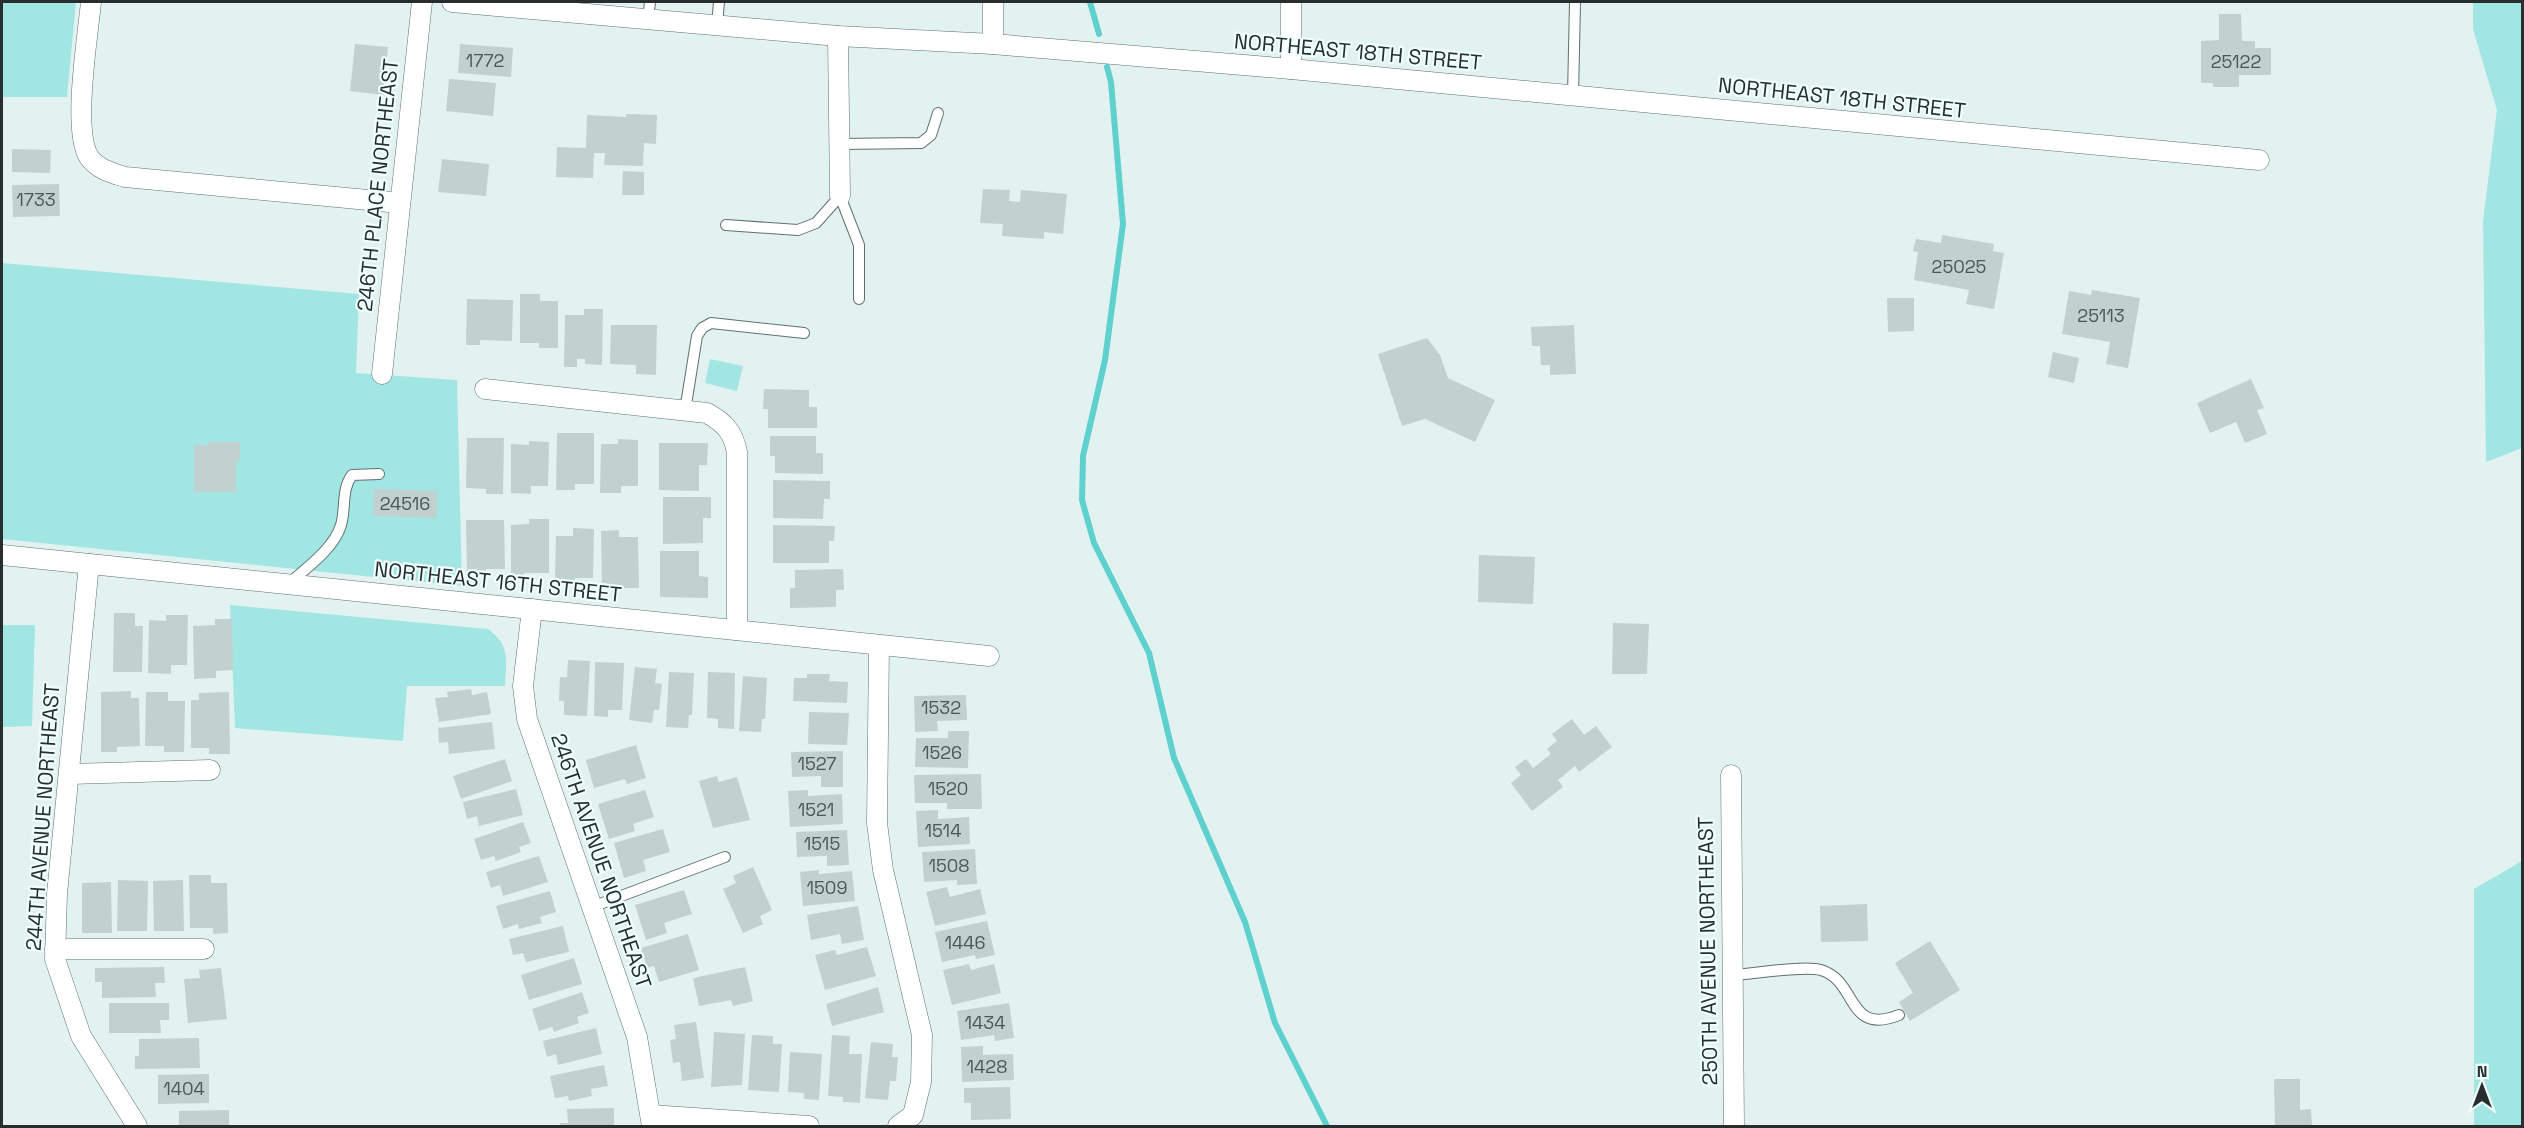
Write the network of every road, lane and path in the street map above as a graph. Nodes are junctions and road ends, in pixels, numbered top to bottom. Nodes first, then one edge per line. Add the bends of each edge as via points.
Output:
1 (91, 2) edge
2 (422, 2) edge
3 (452, 2) edge
4 (719, 2) edge
5 (993, 2) edge
6 (1291, 2) edge
7 (1575, 2) edge
8 (649, 10) edge
9 (717, 25) junction
10 (838, 36) junction
11 (993, 44) junction
12 (1291, 69) junction
13 (1573, 96) junction
14 (938, 113) dead end
15 (839, 144) junction
16 (2259, 160) dead end
17 (840, 196) junction
18 (400, 203) junction
19 (726, 225) dead end
20 (859, 299) dead end
21 (804, 333) dead end
22 (382, 374) dead end
23 (485, 389) dead end
24 (685, 411) junction
25 (379, 474) dead end
26 (2, 555) edge
27 (89, 564) junction
28 (287, 585) junction
29 (532, 609) junction
30 (737, 630) junction
31 (879, 645) junction
32 (989, 656) dead end
33 (210, 770) dead end
34 (69, 774) junction
35 (1731, 775) dead end
36 (725, 857) dead end
37 (592, 907) junction
38 (55, 949) junction
39 (204, 949) dead end
40 (1733, 975) junction
41 (1899, 1015) dead end
42 (652, 1121) edge
43 (905, 1121) edge
44 (137, 1126) edge
45 (809, 1126) edge
46 (1734, 1126) edge

1 - 18 street via 80,128 89,158 98,166 125,177
2 - 18 street, 246TH PLACE NORTHEAST
3 - 8 street, NORTHEAST 18TH STREET
4 - 9 lane
5 - 11 street
6 - 12 street
7 - 13 lane
8 - 9 street, NORTHEAST 18TH STREET
9 - 10 street, NORTHEAST 18TH STREET
10 - 11 street, NORTHEAST 18TH STREET
10 - 15 street
11 - 12 street, NORTHEAST 18TH STREET
12 - 13 street, NORTHEAST 18TH STREET
13 - 16 street, NORTHEAST 18TH STREET
14 - 15 lane via 931,135 921,143
15 - 17 street
17 - 19 lane via 816,224 798,230
17 - 20 lane via 859,245
18 - 22 street, 246TH PLACE NORTHEAST
21 - 24 lane via 706,325 697,336
23 - 24 street
24 - 30 street via 707,413 727,427 734,438
25 - 28 lane via 352,475 347,482 335,538
26 - 27 street, NORTHEAST 16TH STREET
27 - 28 street, NORTHEAST 16TH STREET
27 - 34 street, 244TH AVENUE NORTHEAST
28 - 29 street, NORTHEAST 16TH STREET
29 - 30 street, NORTHEAST 16TH STREET
29 - 37 street, 246TH AVENUE NORTHEAST via 523,686 527,719
30 - 31 street, NORTHEAST 16TH STREET
31 - 32 street, NORTHEAST 16TH STREET
31 - 43 street via 877,823 883,870 922,1035 921,1082
33 - 34 street
34 - 38 street, 244TH AVENUE NORTHEAST
35 - 40 street, 250TH AVENUE NORTHEAST
36 - 37 lane
37 - 42 street, 246TH AVENUE NORTHEAST via 637,1037
38 - 39 street
38 - 44 street, 244TH AVENUE NORTHEAST via 81,1036
40 - 41 lane via 1818,969 1834,975 1859,1013 1869,1020
40 - 46 street, 250TH AVENUE NORTHEAST
42 - 45 street

